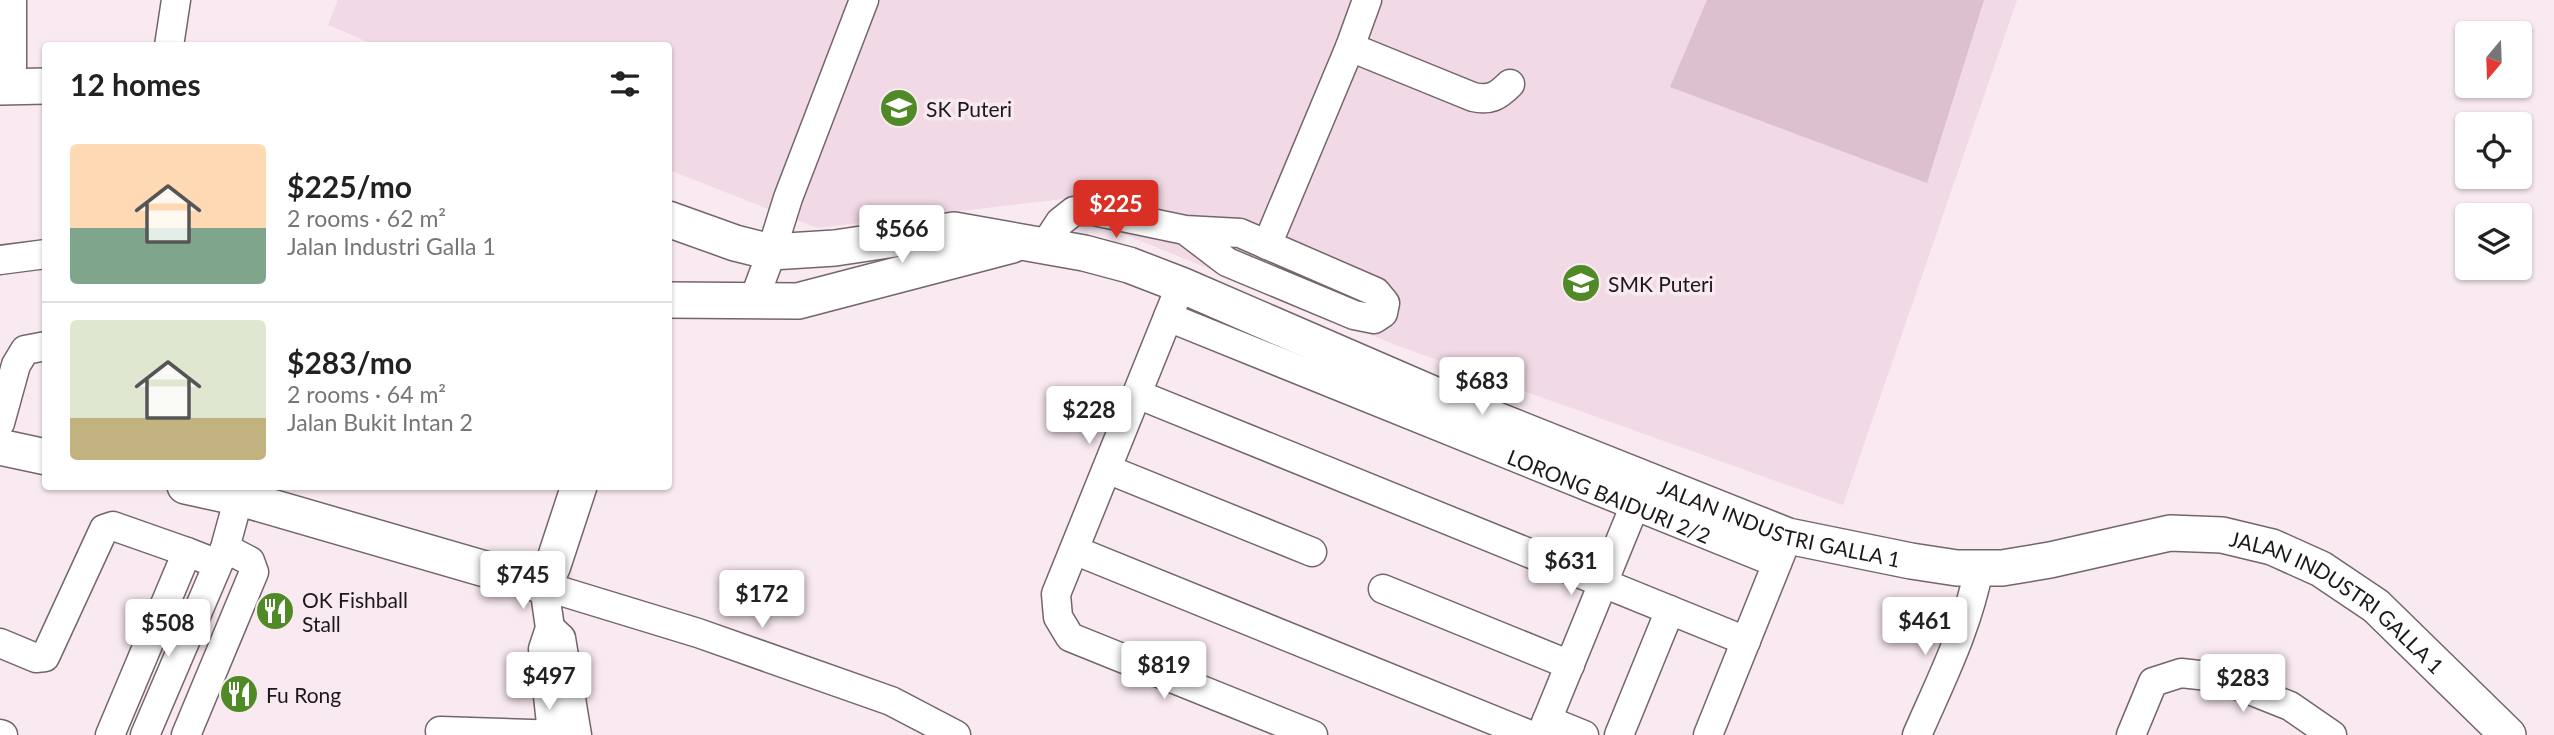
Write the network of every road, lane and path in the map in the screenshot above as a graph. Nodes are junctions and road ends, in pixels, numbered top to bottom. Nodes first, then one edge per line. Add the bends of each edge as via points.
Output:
1 (12, 0) edge
2 (176, 0) edge
3 (864, 0) edge
4 (1367, 0) edge
5 (170, 42) edge
6 (1350, 47) junction
7 (1510, 84) dead end
8 (19, 87) edge
9 (672, 220) edge
10 (1185, 230) junction
11 (777, 242) junction
12 (1035, 244) junction
13 (1267, 245) junction
14 (42, 255) edge
15 (0, 260) edge
16 (1181, 285) junction
17 (672, 300) edge
18 (798, 301) junction
19 (753, 302) junction
20 (1168, 317) junction
21 (42, 347) edge
22 (1137, 394) junction
23 (0, 423) edge
24 (0, 447) edge
25 (42, 456) edge
26 (1107, 469) junction
27 (222, 490) edge
28 (578, 490) edge
29 (241, 492) edge
30 (1640, 492) junction
31 (1783, 549) junction
32 (1074, 550) junction
33 (187, 552) junction
34 (1312, 552) dead end
35 (222, 556) junction
36 (1979, 568) junction
37 (1603, 583) junction
38 (544, 586) junction
39 (1383, 589) dead end
40 (1670, 610) junction
41 (1746, 641) junction
42 (0, 643) edge
43 (1570, 665) junction
44 (1282, 729) edge
45 (1540, 730) edge
46 (440, 731) dead end
47 (564, 734) edge
48 (110, 735) edge
49 (145, 735) edge
50 (186, 735) edge
51 (956, 735) edge
52 (1313, 735) edge
53 (1584, 735) edge
54 (1619, 735) edge
55 (1708, 735) edge
56 (1917, 735) edge
57 (2131, 735) edge
58 (2332, 735) edge
59 (2508, 735) edge

1 - 8 street
2 - 5 street
3 - 11 street
4 - 6 street
6 - 7 street via 1473,97 1487,100
6 - 13 street
9 - 11 main road, JALAN INDUSTRI GALLA 1 via 735,243
10 - 12 street via 1074,211
10 - 13 street via 1240,233
10 - 13 street via 1227,262 1354,315 1374,319 1383,313 1385,303 1376,292
11 - 12 main road, JALAN INDUSTRI GALLA 1 via 835,248 954,230
11 - 18 street via 784,276
11 - 19 street
12 - 16 main road, JALAN INDUSTRI GALLA 1 via 1129,265
12 - 18 main road
14 - 15 street
16 - 20 street
16 - 30 main road, JALAN INDUSTRI GALLA 1 via 1449,401
17 - 19 main road
18 - 19 main road
20 - 22 street
20 - 30 street, LORONG BAIDURI 2/2
21 - 23 street via 25,350 16,365
22 - 26 street
22 - 37 street
24 - 25 main road
26 - 32 street
26 - 34 street
27 - 29 main road
28 - 38 main road
29 - 35 street
29 - 38 main road
30 - 31 main road, JALAN INDUSTRI GALLA 1
30 - 37 street
31 - 36 main road, JALAN INDUSTRI GALLA 1
31 - 41 street
32 - 44 street via 1056,594 1058,617 1070,637
32 - 45 street
33 - 35 street
33 - 42 street via 113,526 104,529 45,657 36,658
33 - 48 street
35 - 49 street
35 - 50 street via 250,561 254,572
36 - 56 street via 1958,642
36 - 59 main road, JALAN INDUSTRI GALLA 1 via 2050,560 2171,533 2222,535 2272,547 2321,569 2376,606
37 - 40 street
37 - 43 street
38 - 47 street via 550,628 561,638
38 - 51 street via 698,633 891,701
39 - 43 street
40 - 41 street
40 - 54 street
41 - 55 street
43 - 45 street
44 - 52 street
45 - 53 street
46 - 47 street
57 - 58 street via 2153,682 2181,673 2217,677 2290,706

